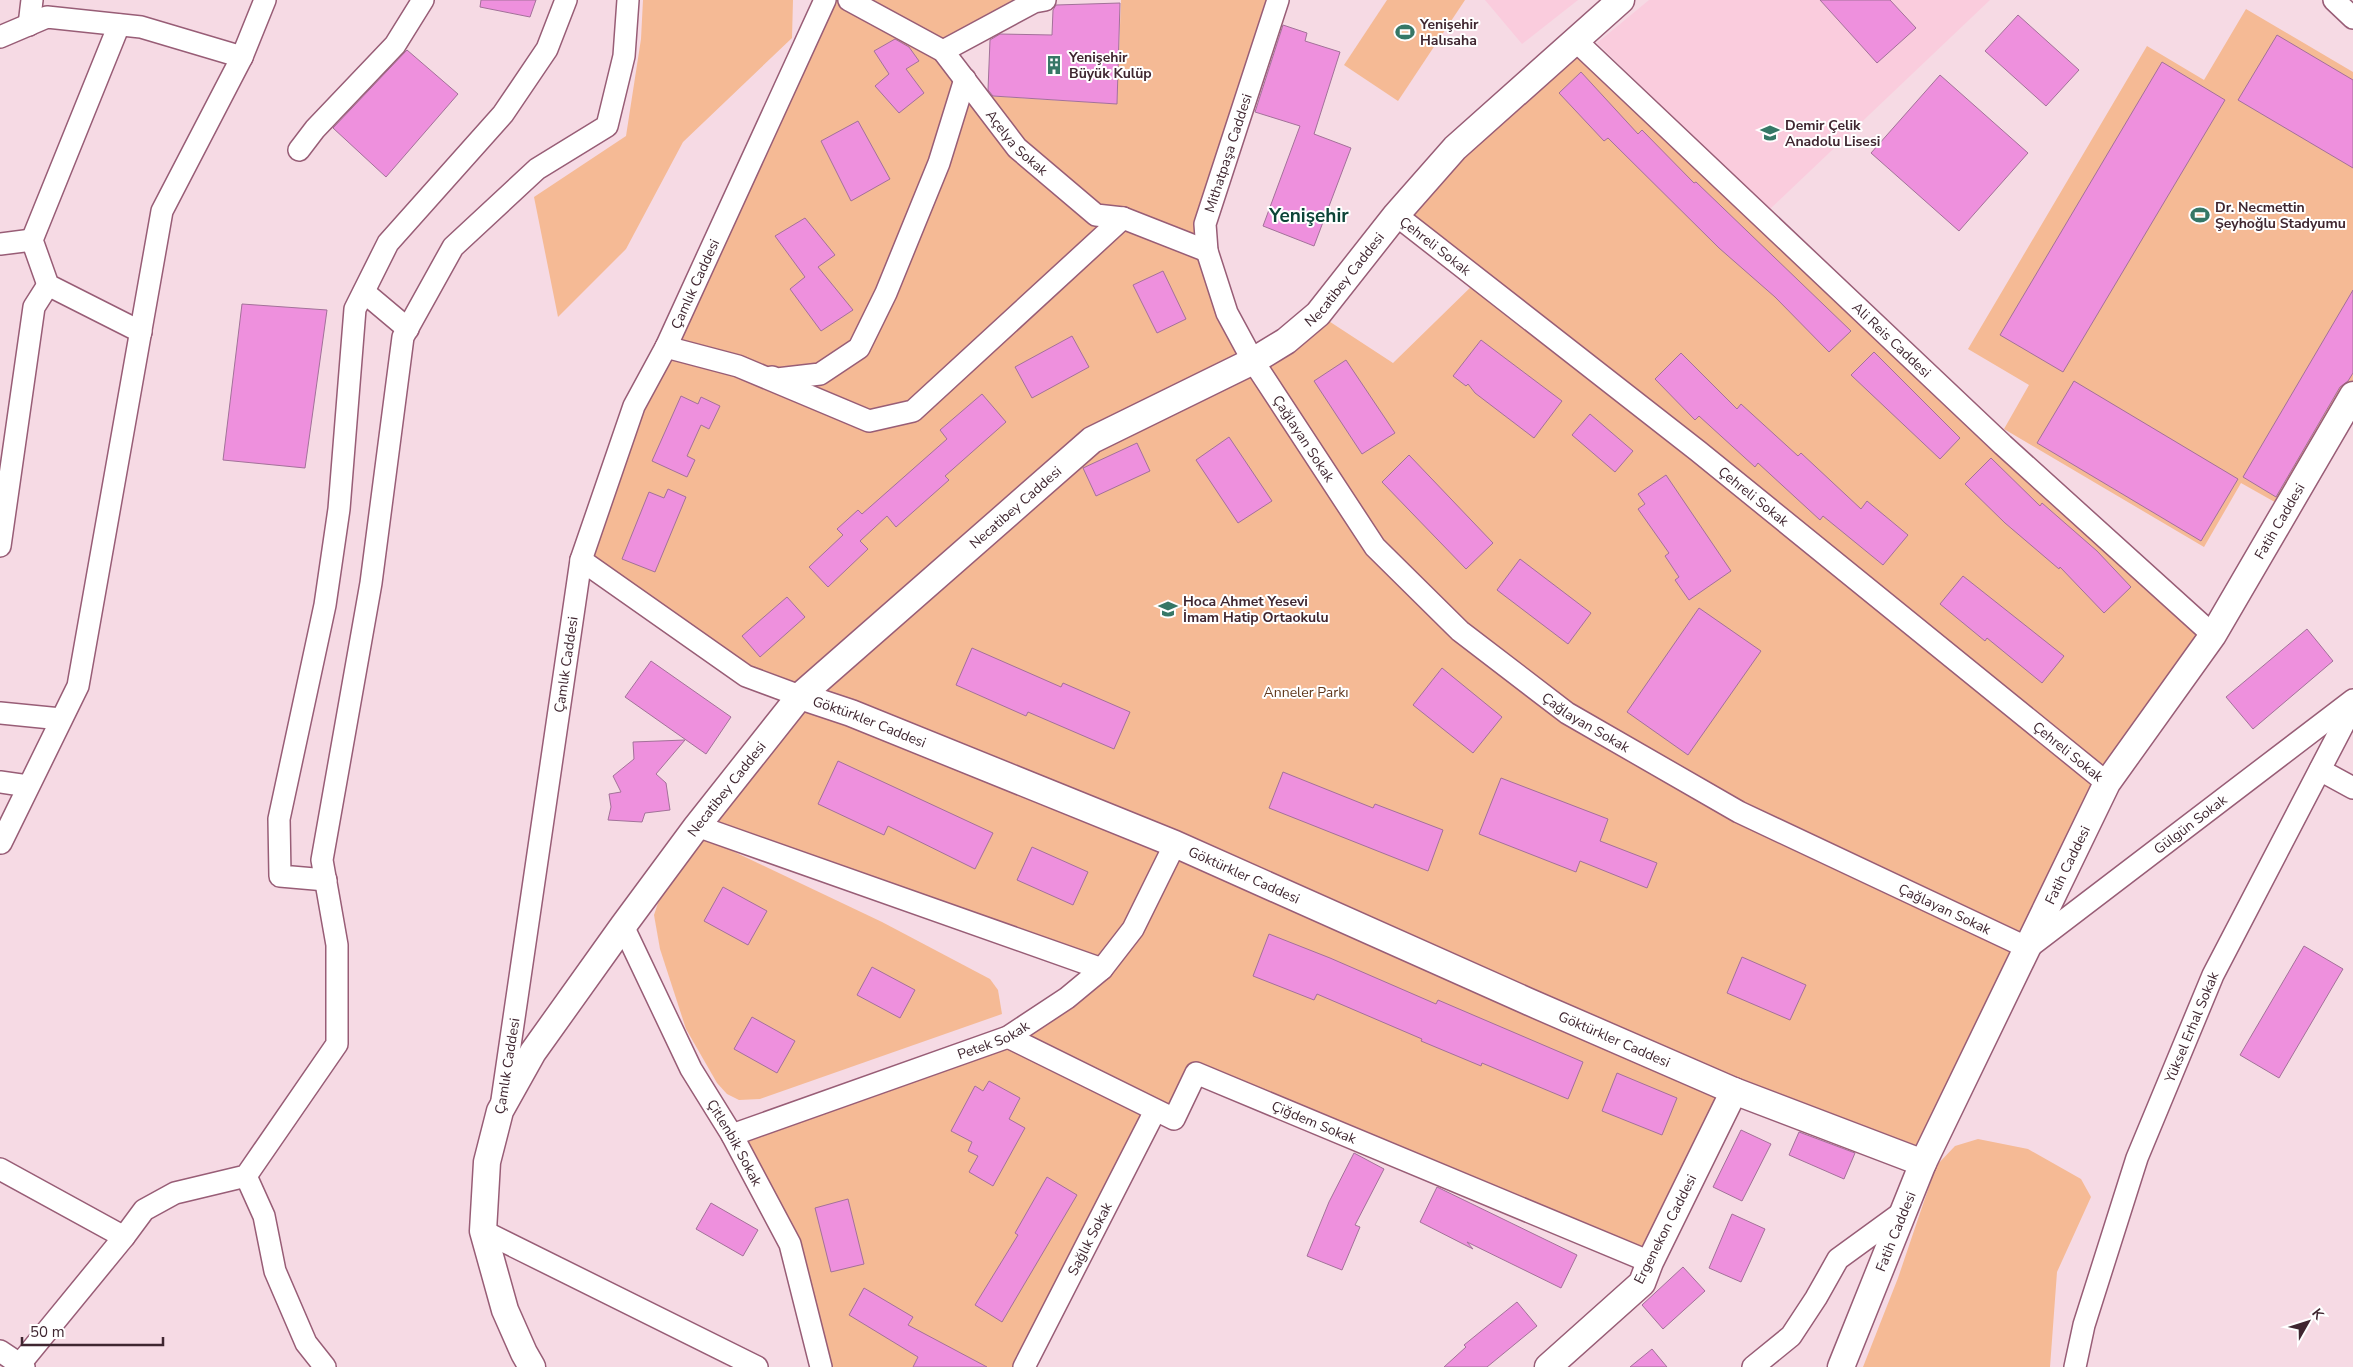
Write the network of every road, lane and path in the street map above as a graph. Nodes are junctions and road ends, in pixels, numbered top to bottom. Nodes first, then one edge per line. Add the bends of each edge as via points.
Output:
1 (32, 0) edge
2 (265, 0) edge
3 (423, 0) edge
4 (566, 0) edge
5 (628, 0) edge
6 (825, 0) edge
7 (849, 0) edge
8 (1045, 0) edge
9 (1278, 0) edge
10 (1622, 0) edge
11 (2334, 0) edge
12 (2353, 18) edge
13 (29, 25) junction
14 (119, 25) junction
15 (0, 37) edge
16 (1575, 40) junction
17 (943, 51) junction
18 (242, 57) junction
19 (965, 79) junction
20 (299, 150) dead end
21 (1396, 216) junction
22 (1123, 218) junction
23 (32, 240) junction
24 (0, 244) edge
25 (1207, 251) junction
26 (48, 285) junction
27 (364, 292) junction
28 (408, 329) junction
29 (141, 332) junction
30 (666, 347) junction
31 (1253, 361) junction
32 (738, 366) junction
33 (2353, 395) edge
34 (0, 546) edge
35 (582, 560) junction
36 (2213, 635) junction
37 (800, 696) junction
38 (2353, 700) edge
39 (2353, 706) edge
40 (0, 713) edge
41 (61, 719) junction
42 (2320, 770) junction
43 (0, 782) edge
44 (2107, 783) junction
45 (28, 786) junction
46 (2353, 788) edge
47 (697, 826) junction
48 (1, 843) edge
49 (1175, 844) junction
50 (326, 880) junction
51 (624, 926) junction
52 (2028, 948) junction
53 (1102, 969) junction
54 (1008, 1037) junction
55 (1734, 1091) junction
56 (500, 1111) junction
57 (1155, 1111) junction
58 (732, 1136) junction
59 (1923, 1163) junction
60 (0, 1169) edge
61 (246, 1176) junction
62 (1904, 1211) junction
63 (482, 1230) junction
64 (124, 1237) junction
65 (1650, 1262) junction
66 (15, 1362) edge
67 (325, 1367) edge
68 (532, 1367) edge
69 (757, 1367) edge
70 (821, 1367) edge
71 (1024, 1367) edge
72 (1548, 1367) edge
73 (1753, 1367) edge
74 (1841, 1367) edge
75 (2075, 1367) edge

1 - 13 street
2 - 18 street
3 - 20 street via 395,45
4 - 27 street via 547,49 503,114 388,243
5 - 28 street via 624,56 607,126 537,169 453,247
6 - 30 street, Çamlık Caddesi
7 - 17 street, Açelya Sokak
8 - 17 street via 1034,2
9 - 25 street, Mithatpaşa Caddesi via 1205,224
10 - 16 street, Necatibey Caddesi
11 - 12 street
13 - 14 street via 47,17
13 - 15 street
14 - 18 street via 141,28
14 - 23 street
16 - 21 street, Necatibey Caddesi via 1455,148
16 - 36 street, Ali Reis Caddesi via 2004,445
17 - 19 street, Açelya Sokak
18 - 29 street via 162,210
19 - 22 street, Açelya Sokak via 1017,148 1096,215
19 - 32 street via 940,163 886,293 859,348 820,374 777,379
21 - 31 street, Necatibey Caddesi via 1318,314 1286,341
21 - 44 street, Çehreli Sokak via 1698,451
22 - 25 street, Açelya Sokak
22 - 32 street via 913,411 869,421
23 - 24 street
23 - 26 street
25 - 31 street, Mithatpaşa Caddesi via 1227,313
26 - 29 street
26 - 34 street via 34,307
27 - 28 street
27 - 50 street via 355,308 339,509 325,605 278,819 280,876
28 - 50 street via 404,337 372,583 322,860
29 - 41 street via 78,686
30 - 32 street
30 - 35 street, Çamlık Caddesi via 634,406
31 - 37 street, Necatibey Caddesi via 1092,440
31 - 52 street, Çağlayan Sokak via 1375,547 1460,631 1566,713 1739,812
33 - 36 street, Fatih Caddesi
35 - 37 street, Göktürkler Caddesi via 746,676
35 - 56 street, Çamlık Caddesi
36 - 44 street, Fatih Caddesi
37 - 47 street, Necatibey Caddesi
37 - 49 street, Göktürkler Caddesi
38 - 52 street, Gülgün Sokak
39 - 42 street, Yüksel Erhal Sokak
40 - 41 street
41 - 45 street
42 - 46 street
42 - 75 street, Yüksel Erhal Sokak via 2213,975 2137,1158 2084,1325
43 - 45 street
44 - 52 street, Fatih Caddesi
45 - 48 street
47 - 51 street, Necatibey Caddesi
47 - 53 street
49 - 53 street, Petek Sokak via 1133,929
49 - 55 street, Göktürkler Caddesi
50 - 61 street via 337,944 337,1044
51 - 56 street, Necatibey Caddesi via 533,1052
51 - 58 street, Çitlenbik Sokak via 691,1069
52 - 59 street, Fatih Caddesi
53 - 54 street, Petek Sokak via 1067,998
54 - 57 street, Çiğdem Sokak
54 - 58 street, Petek Sokak
55 - 59 street, Göktürkler Caddesi
55 - 65 street, Ergenekon Caddesi
56 - 63 street, Çamlık Caddesi via 487,1162
57 - 65 street, Çiğdem Sokak via 1174,1119 1196,1074
57 - 71 street, Sağlık Sokak
58 - 70 street, Çitlenbik Sokak via 790,1244
59 - 62 street, Fatih Caddesi
60 - 64 street
61 - 64 street via 175,1193 144,1210
61 - 67 street via 264,1216 275,1271 306,1343
62 - 73 street via 1838,1259 1792,1336
62 - 74 street, Fatih Caddesi
63 - 68 street, Çamlık Caddesi via 505,1310
63 - 69 street
64 - 66 street
65 - 72 street, Ergenekon Caddesi via 1642,1283

